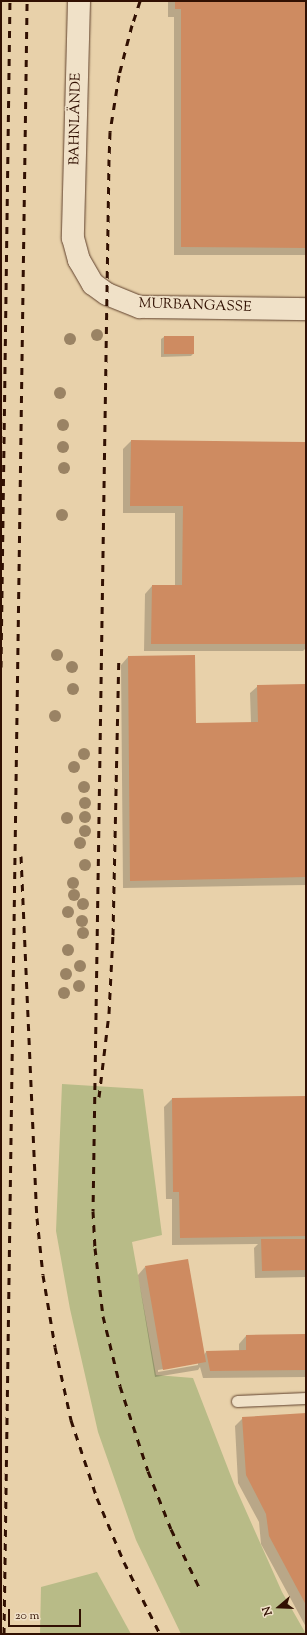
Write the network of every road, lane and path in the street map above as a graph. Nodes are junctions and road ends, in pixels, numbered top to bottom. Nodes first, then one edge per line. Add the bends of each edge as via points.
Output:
1 (79, 1) edge
2 (73, 238) joint
3 (306, 309) edge
4 (306, 1398) edge
5 (237, 1400) dead end

1 - 2 street, BAHNLÄNDE
2 - 3 street, MURBANGASSE via 79,260 93,284 101,292 140,307
4 - 5 lane

